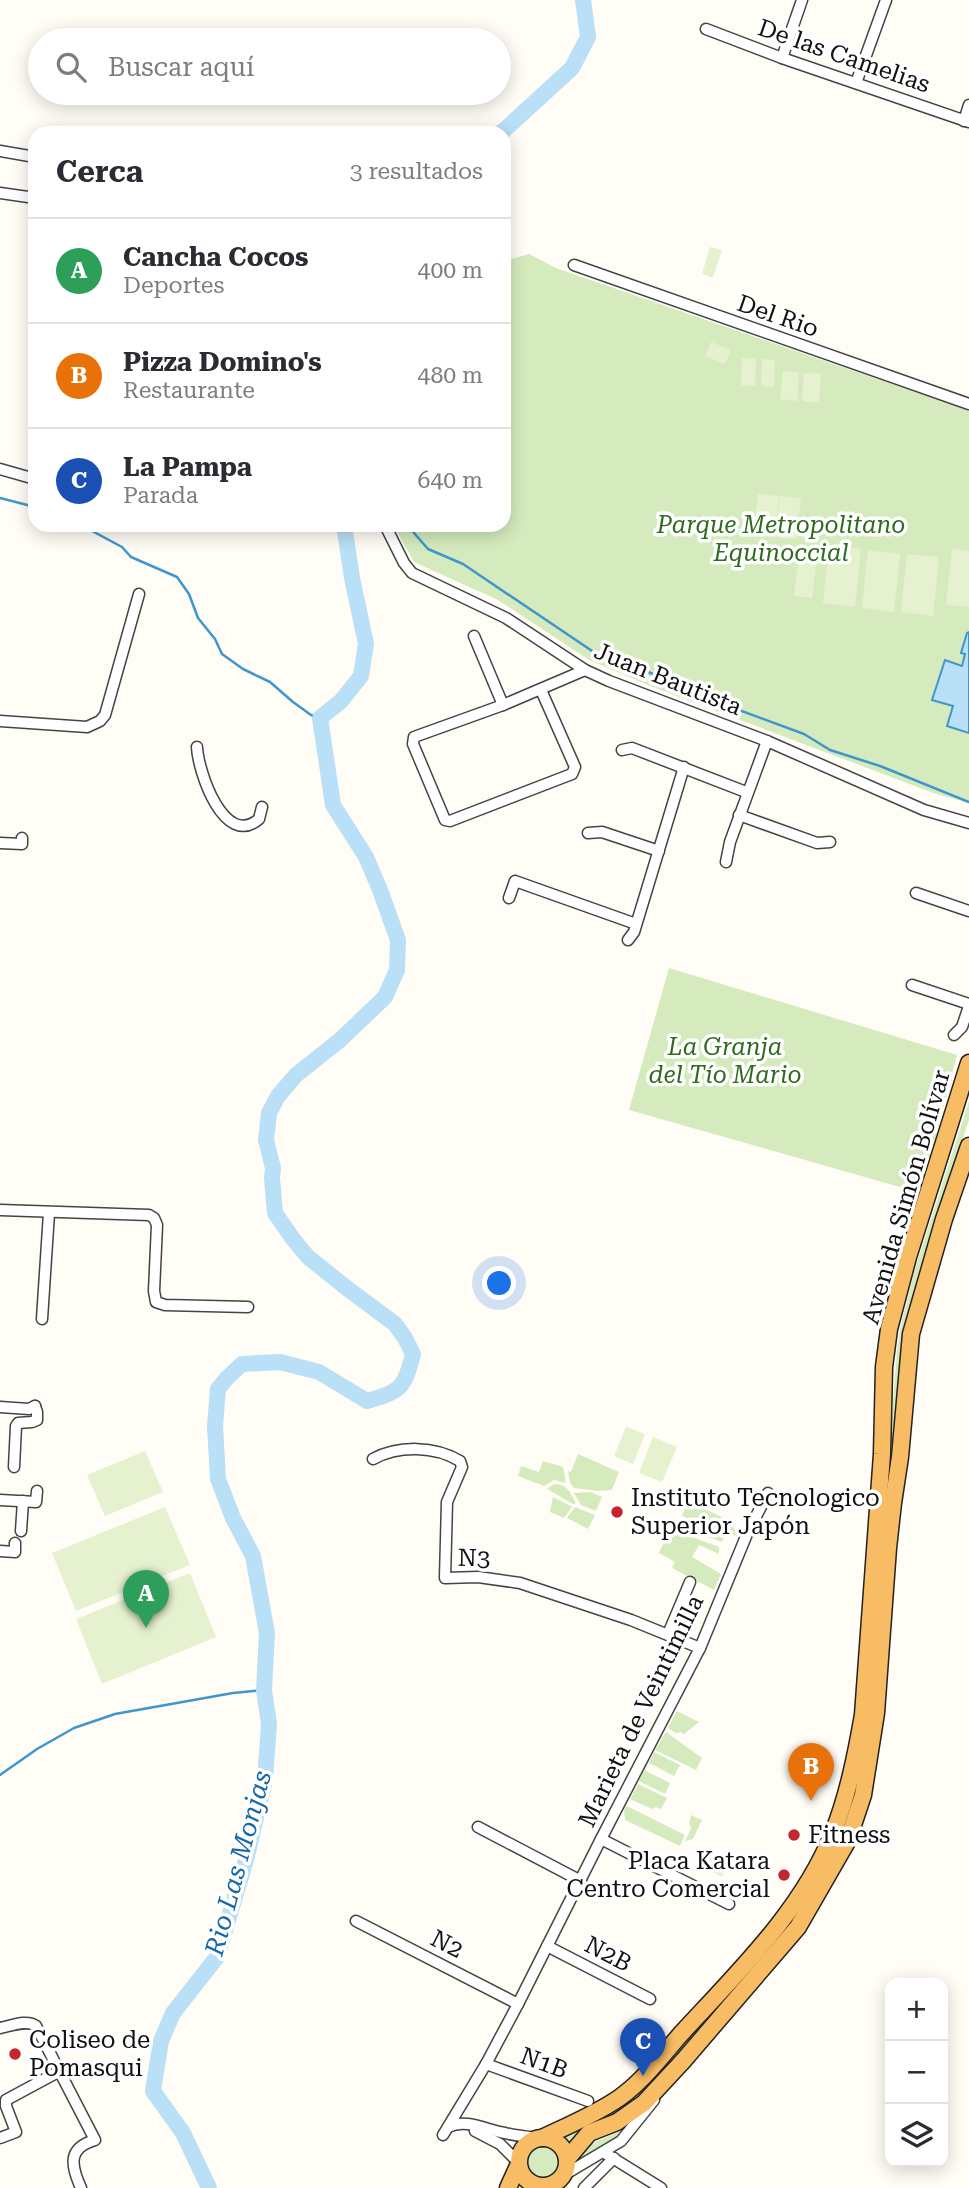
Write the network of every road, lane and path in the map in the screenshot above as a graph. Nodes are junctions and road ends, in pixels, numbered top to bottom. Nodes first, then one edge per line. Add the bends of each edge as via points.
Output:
1 (802, 0) edge
2 (886, 0) edge
3 (706, 29) dead end
4 (782, 58) junction
5 (856, 83) junction
6 (969, 104) edge
7 (967, 121) edge
8 (0, 151) edge
9 (28, 156) edge
10 (0, 193) edge
11 (28, 197) edge
12 (574, 265) dead end
13 (969, 404) edge
14 (0, 469) edge
15 (28, 477) edge
16 (388, 532) edge
17 (139, 594) dead end
18 (474, 636) dead end
19 (585, 670) junction
20 (541, 690) junction
21 (503, 705) junction
22 (0, 721) edge
23 (767, 741) junction
24 (197, 747) dead end
25 (622, 750) dead end
26 (684, 767) junction
27 (746, 792) junction
28 (262, 807) dead end
29 (739, 815) junction
30 (969, 824) edge
31 (588, 833) dead end
32 (22, 841) dead end
33 (830, 842) dead end
34 (0, 843) edge
35 (659, 851) junction
36 (726, 862) dead end
37 (916, 893) dead end
38 (509, 898) dead end
39 (969, 911) edge
40 (636, 924) junction
41 (628, 940) dead end
42 (912, 985) dead end
43 (969, 1005) edge
44 (954, 1035) dead end
45 (969, 1063) edge
46 (968, 1155) edge
47 (0, 1210) edge
48 (49, 1213) junction
49 (248, 1307) dead end
50 (42, 1319) dead end
51 (0, 1402) edge
52 (35, 1406) junction
53 (0, 1407) edge
54 (373, 1459) dead end
55 (14, 1467) dead end
56 (37, 1491) dead end
57 (768, 1493) dead end
58 (0, 1500) edge
59 (23, 1501) junction
60 (21, 1531) dead end
61 (15, 1543) dead end
62 (0, 1552) edge
63 (690, 1582) dead end
64 (668, 1634) junction
65 (701, 1648) junction
66 (478, 1826) dead end
67 (601, 1839) junction
68 (581, 1881) junction
69 (729, 1904) dead end
70 (356, 1921) dead end
71 (547, 1946) junction
72 (650, 1999) dead end
73 (518, 2004) junction
74 (0, 2028) edge
75 (683, 2061) junction
76 (486, 2064) junction
77 (58, 2071) junction
78 (588, 2101) dead end
79 (448, 2129) junction
80 (0, 2138) edge
81 (541, 2138) junction
82 (603, 2152) junction
83 (614, 2158) junction
84 (518, 2164) junction
85 (558, 2177) edge
86 (81, 2188) edge
87 (508, 2188) edge
88 (584, 2188) edge
89 (661, 2188) edge

1 - 4 street
2 - 5 street
3 - 4 street, De las Camelias
4 - 5 street, De las Camelias
5 - 7 street, De las Camelias
6 - 7 street
8 - 9 street
10 - 11 street
12 - 13 street, Del Rio
14 - 15 street
16 - 19 street, Juan Bautista via 412,573 506,618
17 - 22 street via 100,721 87,727
18 - 21 street
19 - 20 street
19 - 23 street, Juan Bautista
20 - 21 street
20 - 21 street via 575,767 572,774 445,820 414,737
23 - 27 street
23 - 30 street, Juan Bautista via 924,810
24 - 28 street via 203,778 224,816 238,824 253,824 260,819
25 - 26 street via 632,748
26 - 27 street
26 - 35 street
27 - 29 street
29 - 33 street via 817,843
29 - 36 street
31 - 35 street via 602,832
32 - 34 street
35 - 40 street
37 - 39 street
38 - 40 street via 515,881
40 - 41 street
42 - 43 street
43 - 44 street via 962,1027
45 - 81 highway, Avenida Simón Bolívar via 888,1329 863,1715 833,1835 779,1924 643,2076 614,2102
46 - 75 highway, Avenida Simón Bolívar via 911,1334 876,1713 855,1820 798,1927
47 - 48 street
48 - 49 street via 152,1216 157,1226 156,1302 164,1306
48 - 50 street
51 - 52 street
52 - 53 street
52 - 55 street via 37,1420 16,1426
54 - 64 street, N3 via 415,1449 460,1461 462,1467 447,1502 445,1578 520,1583
56 - 59 street via 36,1502
57 - 65 street, Marieta de Veintimilla
58 - 59 street
59 - 60 street
61 - 62 street via 15,1552
63 - 64 street
64 - 65 street, N3
65 - 67 street, Marieta de Veintimilla
66 - 68 street
67 - 68 street, Marieta de Veintimilla
67 - 69 street
68 - 71 street, Marieta de Veintimilla
70 - 73 street, N2
71 - 72 street, N2B
71 - 73 street, Marieta de Veintimilla
73 - 76 street, Marieta de Veintimilla
74 - 77 street via 33,2023
75 - 82 street via 621,2141
75 - 85 highway, Avenida Simón Bolívar via 644,2103 617,2122 589,2133
76 - 78 street, N1B
76 - 79 street, Marieta de Veintimilla
77 - 80 street via 6,2100 17,2129
77 - 86 street via 95,2140 74,2155
79 - 81 street via 474,2124
79 - 84 street via 491,2138
81 - 84 highway via 527,2144
81 - 85 highway via 560,2144
82 - 83 street
82 - 85 street
83 - 88 street
83 - 89 street
84 - 85 highway via 531,2183 545,2187
84 - 87 highway

